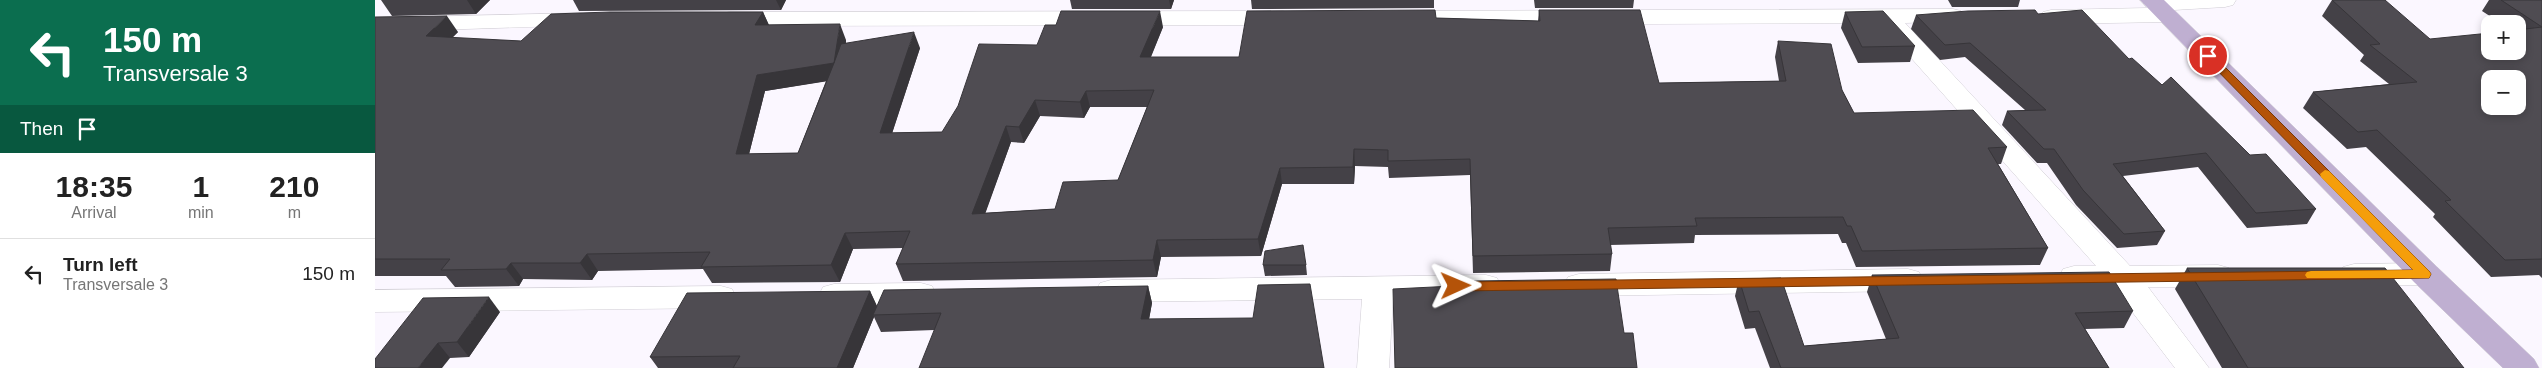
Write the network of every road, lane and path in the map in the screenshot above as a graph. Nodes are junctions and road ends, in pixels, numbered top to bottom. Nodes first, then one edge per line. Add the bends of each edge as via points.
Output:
1 (2225, 0) edge
2 (2158, 6) edge
3 (1875, 8) edge
4 (2068, 8) edge
5 (1971, 16) edge
6 (2028, 16) edge
7 (1309, 18) edge
8 (1379, 18) edge
9 (600, 19) edge
10 (707, 19) edge
11 (375, 25) edge
12 (2425, 274) junction
13 (2327, 275) edge
14 (2121, 276) junction
15 (2249, 276) edge
16 (2042, 278) edge
17 (1933, 279) edge
18 (1516, 285) edge
19 (1556, 285) edge
20 (1377, 288) junction
21 (1080, 292) edge
22 (951, 293) edge
23 (812, 295) edge
24 (752, 296) edge
25 (375, 301) edge
26 (1373, 368) edge
27 (2193, 368) edge
28 (2523, 368) edge

1 - 2 street
2 - 4 street
2 - 12 main road
3 - 5 street
3 - 8 street
3 - 14 street
4 - 6 street
7 - 10 street
9 - 11 street
12 - 13 street
12 - 28 main road
14 - 15 street
14 - 16 street
14 - 27 street
17 - 19 street
18 - 20 street
20 - 21 street
20 - 26 street
22 - 23 street
24 - 25 street

